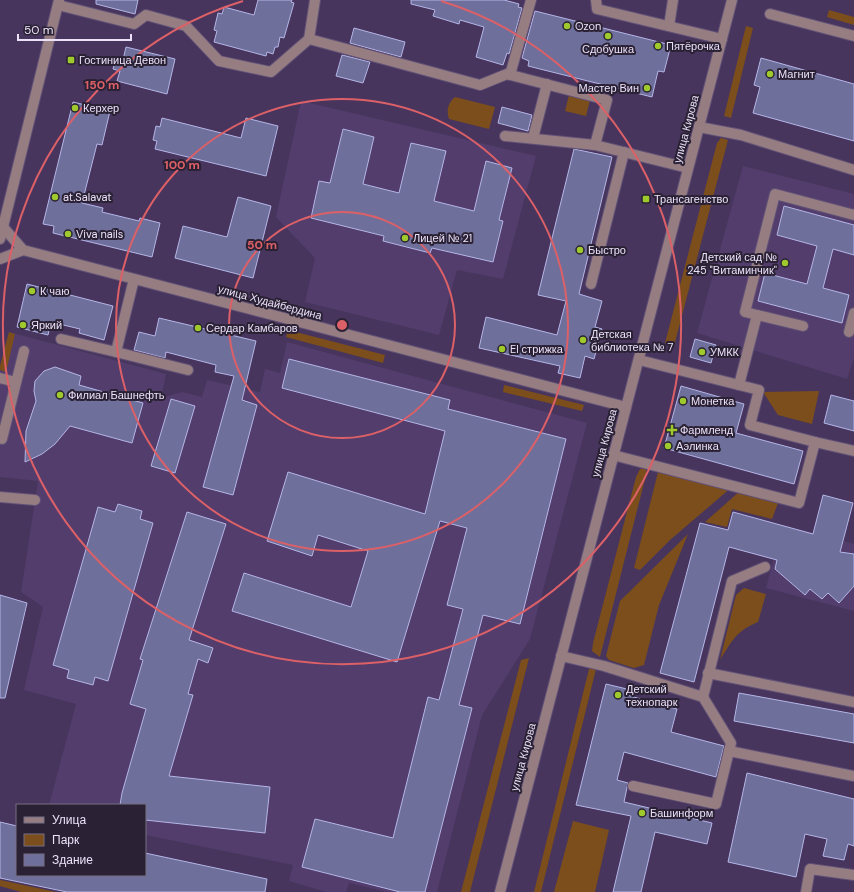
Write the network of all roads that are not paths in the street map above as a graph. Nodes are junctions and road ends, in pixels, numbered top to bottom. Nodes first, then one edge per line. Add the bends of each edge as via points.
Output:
1 (315, 0) edge
2 (531, 0) edge
3 (596, 0) edge
4 (673, 0) edge
5 (732, 0) edge
6 (59, 3) edge
7 (770, 14) dead end
8 (670, 26) junction
9 (854, 36) edge
10 (309, 39) junction
11 (722, 39) junction
12 (510, 75) junction
13 (547, 84) junction
14 (699, 126) junction
15 (505, 136) dead end
16 (533, 138) junction
17 (595, 145) junction
18 (624, 152) junction
19 (688, 168) junction
20 (854, 170) edge
21 (854, 215) edge
22 (2, 227) edge
23 (0, 239) edge
24 (23, 250) junction
25 (0, 259) edge
26 (134, 279) junction
27 (591, 284) dead end
28 (854, 313) edge
29 (757, 315) junction
30 (802, 326) dead end
31 (849, 332) dead end
32 (61, 339) dead end
33 (24, 351) dead end
34 (116, 352) junction
35 (639, 360) junction
36 (188, 370) dead end
37 (0, 378) edge
38 (16, 382) junction
39 (739, 385) junction
40 (626, 407) junction
41 (2, 439) dead end
42 (815, 442) junction
43 (854, 451) edge
44 (613, 455) junction
45 (0, 498) edge
46 (35, 500) dead end
47 (765, 567) dead end
48 (561, 656) junction
49 (708, 673) junction
50 (703, 697) junction
51 (854, 702) edge
52 (729, 751) junction
53 (854, 776) edge
54 (633, 786) dead end
55 (854, 875) edge
56 (500, 892) edge
57 (806, 892) edge

1 - 10 street
2 - 12 street
3 - 8 street via 597,9
4 - 8 street
5 - 11 street, улица Кирова
6 - 10 street via 134,24 146,16 186,26 220,61 271,72
6 - 22 street
7 - 9 street
8 - 11 street
10 - 12 street via 480,85 506,74
11 - 14 street, улица Кирова
12 - 13 street
13 - 16 street
13 - 17 street via 607,100
14 - 19 street, улица Кирова
14 - 20 street via 741,135
15 - 16 street
16 - 17 street
17 - 18 street
18 - 19 street
18 - 27 street
19 - 35 street, улица Кирова
21 - 29 street via 775,194 745,312
22 - 23 street
22 - 24 street
24 - 25 street
24 - 26 street, улица Худайбердина
26 - 34 street
26 - 40 street, улица Худайбердина
28 - 31 street
29 - 30 street
29 - 39 street
32 - 34 street
33 - 38 street
34 - 36 street
35 - 39 street
35 - 40 street, улица Кирова
37 - 38 street
38 - 41 street
39 - 42 street via 759,390 750,425
40 - 44 street, улица Кирова
42 - 43 street
42 - 44 street via 799,504
44 - 48 street, улица Кирова
45 - 46 street
47 - 49 street via 732,581
48 - 50 street via 604,666
48 - 56 street, улица Кирова
49 - 50 street
49 - 51 street
50 - 52 street via 731,743
52 - 53 street
52 - 54 street via 716,804
55 - 57 street via 810,869

